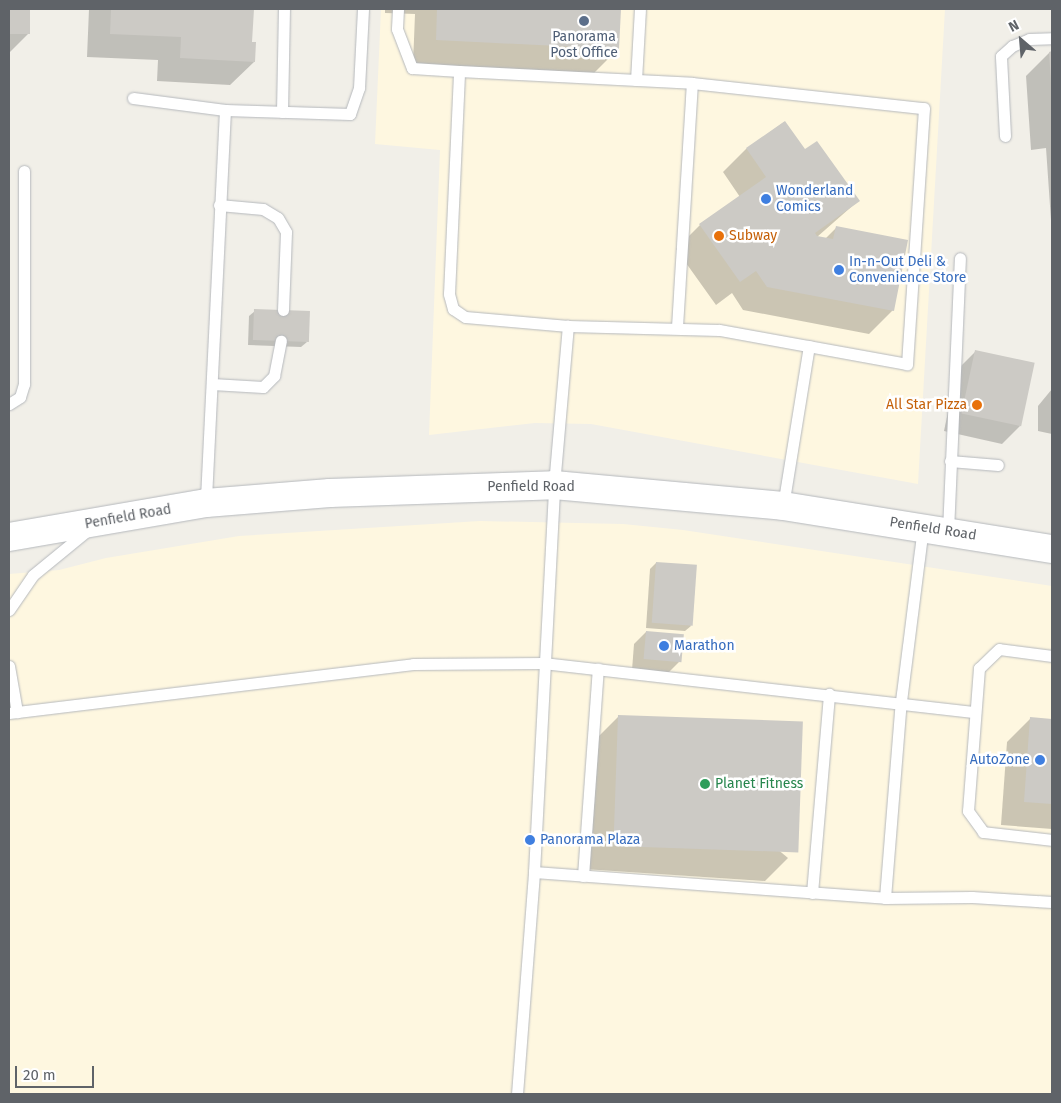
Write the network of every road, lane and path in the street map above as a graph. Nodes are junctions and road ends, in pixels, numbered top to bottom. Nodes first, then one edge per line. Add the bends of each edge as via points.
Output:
1 (284, 9) edge
2 (363, 9) edge
3 (398, 9) edge
4 (640, 9) edge
5 (1052, 38) edge
6 (458, 71) junction
7 (636, 80) junction
8 (692, 82) junction
9 (133, 98) dead end
10 (225, 110) junction
11 (282, 112) junction
12 (1005, 136) dead end
13 (24, 171) dead end
14 (219, 205) junction
15 (960, 258) dead end
16 (283, 310) dead end
17 (568, 326) junction
18 (677, 327) junction
19 (281, 341) dead end
20 (809, 346) junction
21 (212, 384) junction
22 (9, 404) edge
23 (950, 461) junction
24 (998, 465) dead end
25 (554, 485) junction
26 (206, 503) junction
27 (783, 506) junction
28 (98, 522) junction
29 (936, 529) junction
30 (9, 537) edge
31 (1052, 549) edge
32 (9, 610) edge
33 (1052, 656) edge
34 (543, 663) junction
35 (9, 666) edge
36 (598, 669) junction
37 (829, 694) junction
38 (900, 701) junction
39 (975, 712) junction
40 (13, 713) edge
41 (1052, 840) edge
42 (534, 872) junction
43 (583, 876) junction
44 (812, 893) junction
45 (885, 898) junction
46 (1052, 902) edge
47 (516, 1094) edge

1 - 11 lane
2 - 11 lane via 359,88 350,114
3 - 6 lane via 397,29 412,68
4 - 7 lane
5 - 12 lane via 1029,39 1012,46 1001,56
6 - 7 lane
6 - 17 lane via 449,294 453,309 465,316
7 - 8 lane
8 - 18 lane
8 - 20 lane via 924,108 907,364
9 - 10 lane
10 - 11 lane
10 - 14 lane
13 - 22 lane via 24,384 20,397
14 - 16 lane via 263,209 278,218 286,232
14 - 21 lane
15 - 23 lane
17 - 18 lane
17 - 25 lane
18 - 20 lane via 719,330
19 - 21 lane via 274,376 263,387
20 - 27 lane
21 - 26 lane
23 - 24 lane
23 - 29 lane
25 - 26 main road, Penfield Road via 339,493
25 - 27 main road, Penfield Road
25 - 34 lane
26 - 28 main road, Penfield Road
27 - 29 main road, Penfield Road
28 - 30 main road, Penfield Road
28 - 32 lane via 34,575
29 - 31 main road, Penfield Road
29 - 38 lane
33 - 39 lane via 998,648 979,668
34 - 36 lane
34 - 40 lane via 413,664
34 - 42 lane
35 - 40 lane
36 - 37 lane
36 - 43 lane
37 - 38 lane
37 - 44 lane
38 - 39 lane
38 - 45 lane
39 - 41 lane via 968,811 983,832
42 - 43 lane
42 - 47 lane
43 - 44 lane
44 - 45 lane
45 - 46 lane via 972,897

